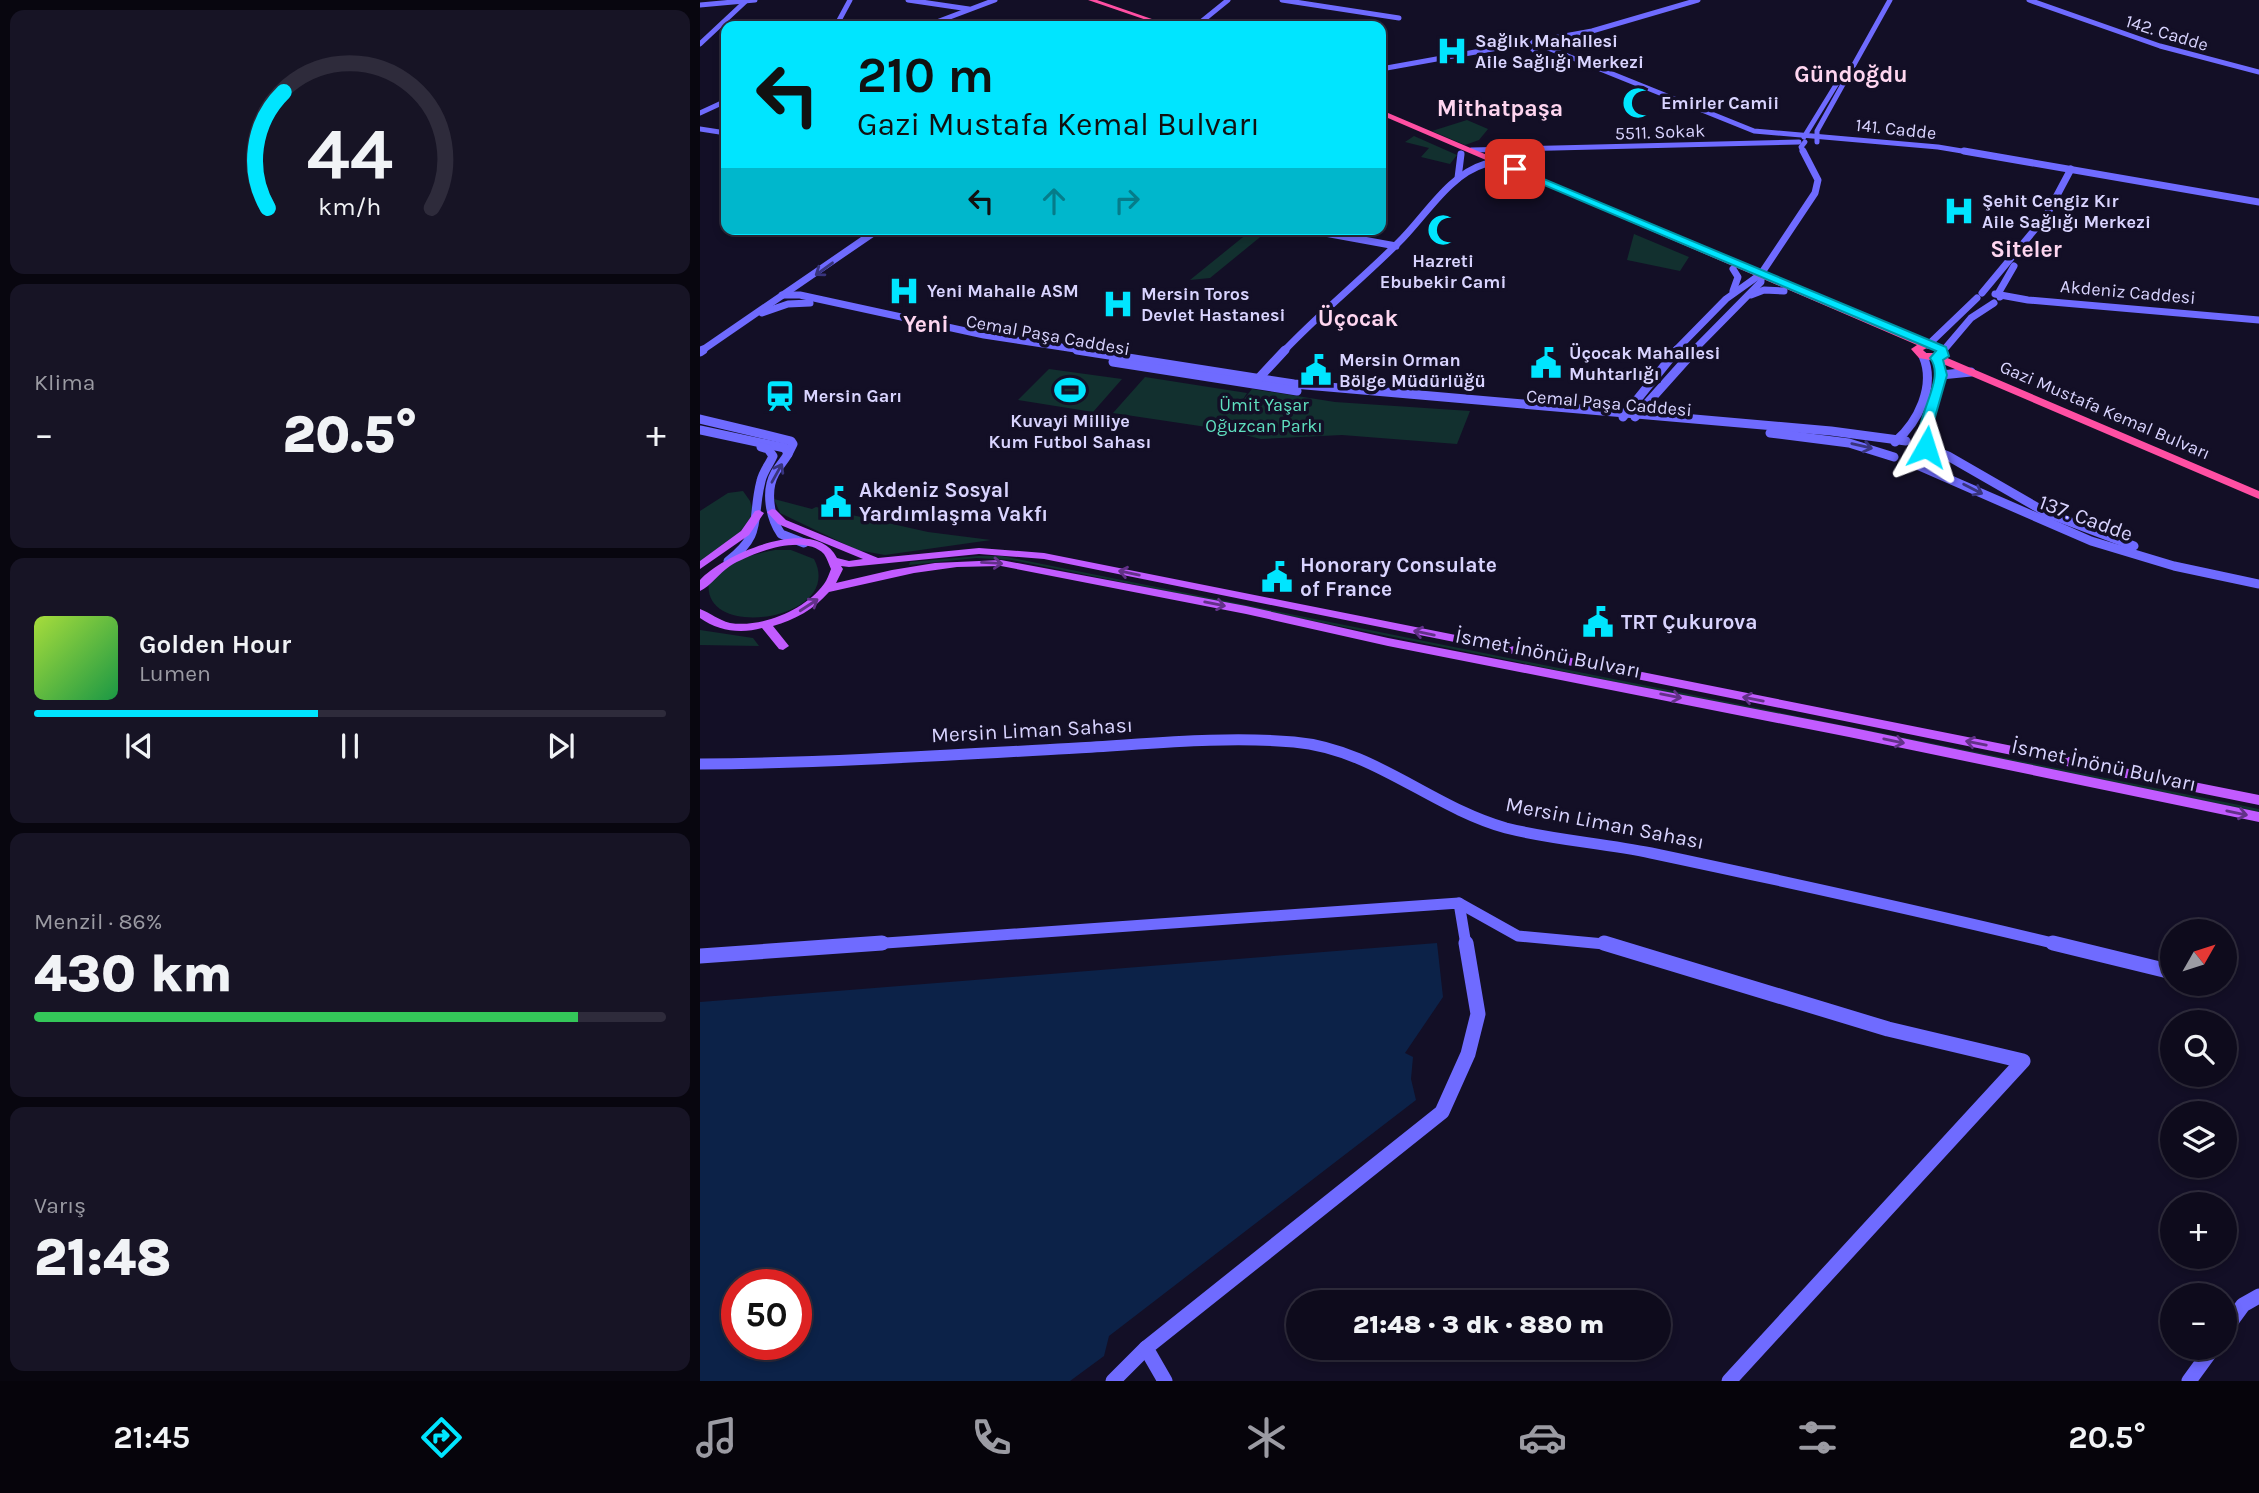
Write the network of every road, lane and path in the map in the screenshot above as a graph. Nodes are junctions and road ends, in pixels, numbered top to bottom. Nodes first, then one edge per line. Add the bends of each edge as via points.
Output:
1 (747, 0) edge
2 (755, 0) edge
3 (850, 0) edge
4 (908, 0) edge
5 (988, 0) edge
6 (995, 0) edge
7 (1091, 0) edge
8 (1106, 0) edge
9 (1228, 0) edge
10 (1282, 0) edge
11 (1698, 0) edge
12 (1884, 0) edge
13 (1890, 0) edge
14 (2029, 0) edge
15 (700, 5) edge
16 (969, 9) junction
17 (1399, 18) dead end
18 (725, 21) edge
19 (839, 21) edge
20 (939, 21) edge
21 (1159, 21) edge
22 (1161, 21) edge
23 (1202, 21) edge
24 (721, 24) edge
25 (1871, 31) junction
26 (1526, 43) junction
27 (700, 44) edge
28 (1543, 47) dead end
29 (1570, 67) dead end
30 (1386, 68) edge
31 (2259, 72) edge
32 (1611, 82) dead end
33 (721, 103) edge
34 (700, 113) edge
35 (1386, 113) edge
36 (1386, 120) edge
37 (700, 127) edge
38 (721, 131) edge
39 (1760, 140) junction
40 (1817, 140) junction
41 (1804, 142) junction
42 (1516, 150) junction
43 (1466, 152) junction
44 (1489, 162) junction
45 (2071, 171) junction
46 (2080, 173) junction
47 (1458, 178) junction
48 (2259, 205) edge
49 (870, 235) edge
50 (1341, 235) edge
51 (1356, 235) edge
52 (1398, 244) junction
53 (1733, 269) junction
54 (1759, 278) junction
55 (1784, 291) junction
56 (1733, 292) junction
57 (1980, 295) junction
58 (784, 296) junction
59 (1746, 297) junction
60 (1997, 298) junction
61 (810, 303) junction
62 (762, 313) junction
63 (2259, 322) edge
64 (1704, 323) junction
65 (1712, 329) junction
66 (1923, 349) junction
67 (700, 352) edge
68 (1940, 355) junction
69 (700, 358) edge
70 (1971, 372) junction
71 (1941, 375) junction
72 (1256, 382) junction
73 (1654, 394) junction
74 (1638, 398) junction
75 (1603, 412) junction
76 (1623, 417) junction
77 (1635, 417) junction
78 (1668, 417) junction
79 (700, 419) edge
80 (700, 432) edge
81 (1900, 441) junction
82 (1924, 448) junction
83 (788, 454) junction
84 (1894, 457) junction
85 (1910, 462) junction
86 (2259, 488) edge
87 (2259, 495) edge
88 (772, 512) junction
89 (759, 513) junction
90 (807, 544) junction
91 (728, 561) junction
92 (835, 561) junction
93 (880, 561) junction
94 (700, 566) edge
95 (705, 575) edge
96 (2259, 577) edge
97 (2259, 584) edge
98 (700, 587) edge
99 (828, 589) junction
100 (702, 616) edge
101 (765, 624) junction
102 (783, 646) dead end
103 (700, 764) edge
104 (2259, 800) edge
105 (2259, 817) edge
106 (1459, 903) junction
107 (700, 956) edge
108 (2160, 969) edge
109 (2259, 1296) edge
110 (2237, 1313) edge
111 (1146, 1348) junction
112 (2204, 1360) edge
113 (1112, 1381) edge
114 (1165, 1381) edge
115 (1729, 1381) edge
116 (2189, 1381) edge

1 - 2 street
1 - 15 street
1 - 18 street
3 - 19 street
4 - 16 street
5 - 16 street
6 - 16 street
7 - 21 highway
8 - 22 highway
9 - 23 street
10 - 17 street
11 - 26 street via 1592,31
12 - 25 street
13 - 25 street
14 - 31 street, 142. Cadde via 2160,46
16 - 20 street
24 - 27 street
25 - 40 street via 1821,123
25 - 41 street
26 - 29 street via 1538,54
26 - 30 street
28 - 41 street via 1742,128
32 - 39 street
33 - 34 street
35 - 43 highway
36 - 43 highway
37 - 38 street
39 - 41 street
39 - 41 street, 5511. Sokak
39 - 42 street, 5511. Sokak
40 - 41 street, 141. Cadde
40 - 45 street, 141. Cadde via 1927,146
41 - 54 street via 1818,180 1815,193
42 - 43 street, 5511. Sokak
42 - 44 street
43 - 44 highway
43 - 47 street
44 - 47 street
44 - 53 highway
44 - 54 highway
45 - 46 street, 141. Cadde
45 - 57 street via 2050,207
46 - 48 street, 141. Cadde
46 - 60 street via 2024,250
47 - 52 street
49 -> 58 street
50 - 52 street
51 - 52 street
52 - 72 street via 1301,333
53 - 54 highway
53 - 56 street via 1738,277
54 - 55 highway
54 - 56 street
54 - 59 street
54 - 66 highway
55 - 59 street via 1764,290
55 - 66 highway
56 - 64 street
57 - 60 street, Akdeniz Caddesi
57 - 66 street
58 - 61 street, Cemal Paşa Caddesi
58 - 62 street
58 - 67 street
58 - 72 street, Cemal Paşa Caddesi via 800,295 984,335
59 - 65 street
60 - 63 street, Akdeniz Caddesi
60 - 68 street via 1957,329
61 - 62 street via 788,304
61 - 72 street, Cemal Paşa Caddesi via 977,340
62 - 69 street
64 - 65 street
64 - 74 street
65 - 73 street
66 - 68 highway
66 - 81 street via 1929,377
68 - 70 highway, Gazi Mustafa Kemal Bulvarı
68 - 71 street
68 - 86 highway, Gazi Mustafa Kemal Bulvarı
70 - 71 street
70 - 87 highway, Gazi Mustafa Kemal Bulvarı
71 - 82 street via 1924,431
72 - 75 street, Cemal Paşa Caddesi
72 - 76 street, Cemal Paşa Caddesi
73 - 77 street
73 - 78 street
74 - 75 street
74 - 76 street
75 - 76 street, Cemal Paşa Caddesi
76 - 77 street, Cemal Paşa Caddesi
77 - 78 street, Cemal Paşa Caddesi
77 -> 84 street, Cemal Paşa Caddesi via 1828,439
78 - 81 street, Cemal Paşa Caddesi
79 - 83 street via 791,441
80 - 83 street via 778,446
80 - 89 street via 773,452 760,483
81 - 82 street, Cemal Paşa Caddesi
81 - 84 street via 1888,450
82 - 85 street via 1922,461
82 - 96 street, 137. Cadde via 1947,456 2047,513 2105,537
88 -> 83 street via 771,481
84 - 85 street, Cemal Paşa Caddesi
85 -> 97 street, 137. Cadde via 2092,541
88 - 90 street via 781,534
88 - 93 main road via 793,527
89 - 91 street via 752,538
89 - 94 main road via 745,533
90 - 91 main road via 776,544
90 - 92 main road via 820,547
91 - 95 main road
92 - 93 main road, İsmet İnönü Bulvarı
92 - 99 main road
104 -> 93 main road, İsmet İnönü Bulvarı via 1044,556 979,551
95 - 98 main road
101 -> 99 main road via 806,608
99 -> 105 main road, İsmet İnönü Bulvarı via 894,571 1001,563
100 - 101 main road via 730,626
101 - 102 main road
103 - 108 street, Mersin Liman Sahası via 1209,741 1294,742 1339,749 1371,762 1450,808 1507,828 1891,904
106 - 107 street
106 - 111 street via 1478,1014 1468,1054 1442,1112
106 - 115 street via 1518,936 1612,944 1888,1029 2023,1060
109 - 110 street
111 - 113 street
111 - 114 street
112 - 116 street

